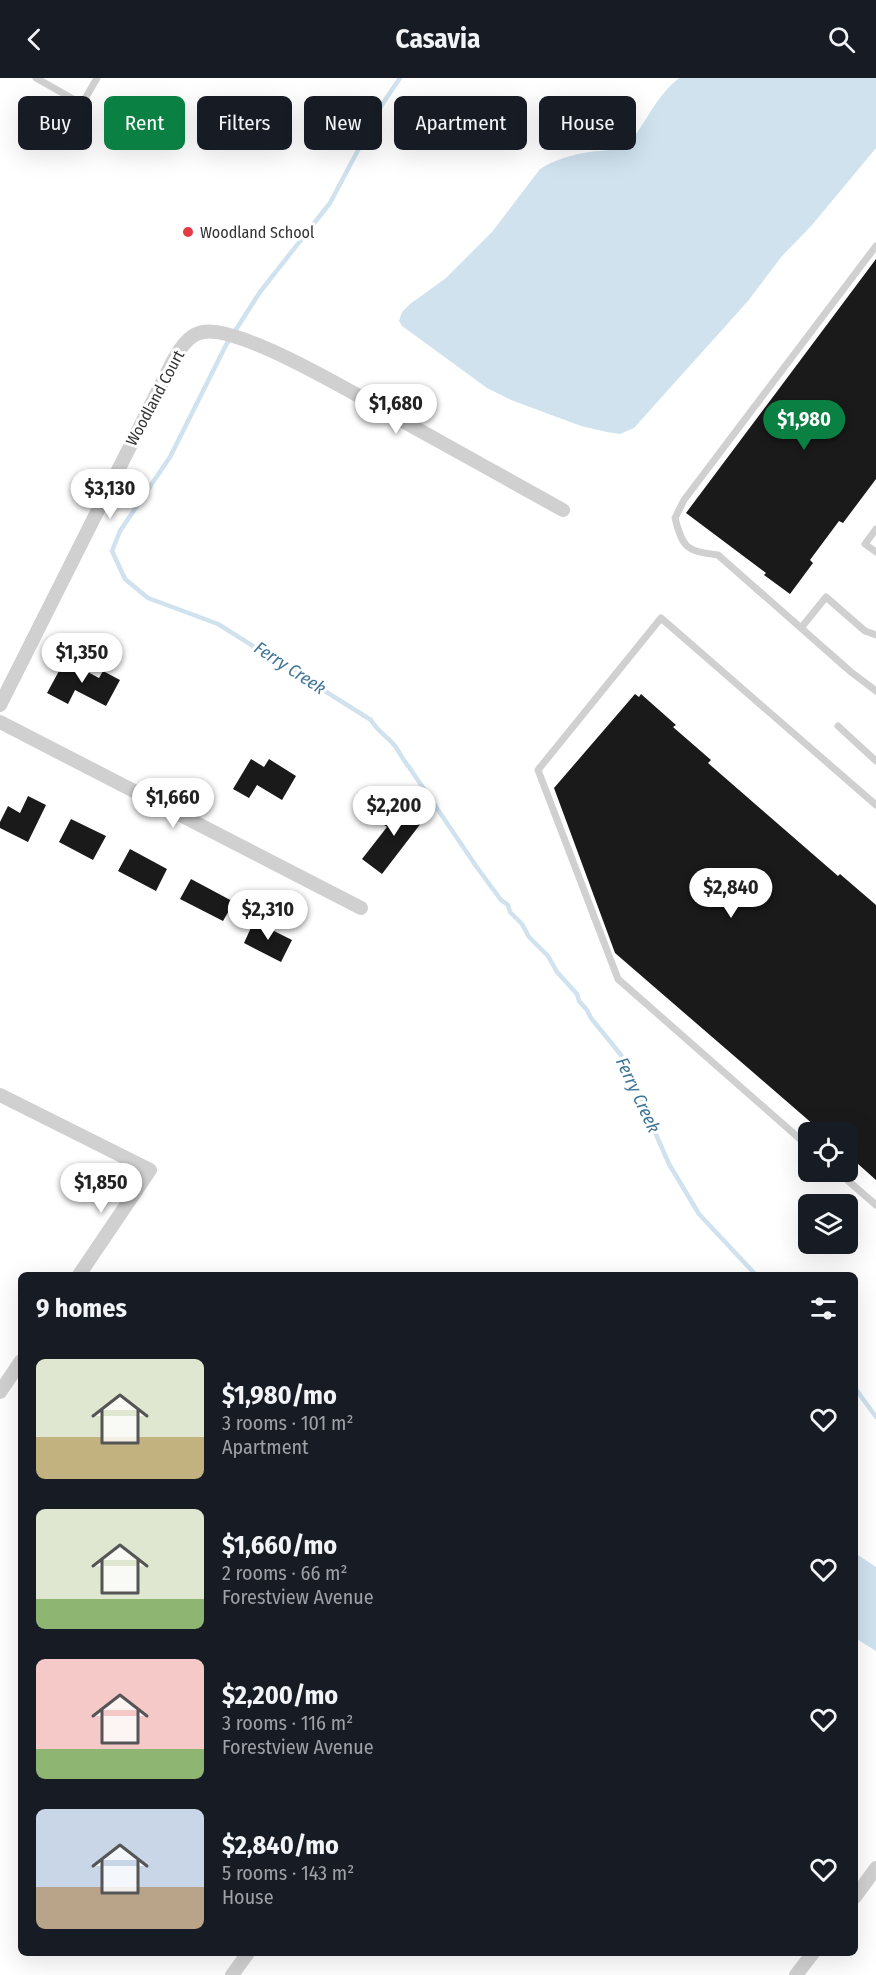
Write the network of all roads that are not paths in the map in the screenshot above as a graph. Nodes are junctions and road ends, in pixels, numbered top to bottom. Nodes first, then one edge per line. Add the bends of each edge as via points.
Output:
1 (36, 78) edge
2 (97, 78) edge
3 (876, 246) edge
4 (562, 510) dead end
5 (876, 529) edge
6 (876, 552) edge
7 (801, 628) junction
8 (876, 635) edge
9 (876, 691) edge
10 (0, 705) edge
11 (0, 722) edge
12 (838, 726) dead end
13 (876, 761) edge
14 (876, 805) edge
15 (361, 908) dead end
16 (0, 1095) edge
17 (798, 1137) edge
18 (850, 1182) edge
19 (876, 1205) edge
20 (81, 1272) edge
21 (18, 1365) edge
22 (0, 1392) edge
23 (876, 1868) edge
24 (858, 1893) edge
25 (246, 1956) edge
26 (811, 1956) edge
27 (232, 1975) edge
28 (796, 1975) edge

1 - 2 lane via 82,104
3 - 7 lane via 684,500 675,518 682,541 690,549 718,555
4 - 10 street, Woodland Court via 318,374 240,338 222,332 201,332 182,346 174,359
5 - 6 lane via 865,544
7 - 8 lane via 826,597 865,632
7 - 9 lane
11 - 15 street
12 - 13 lane
14 - 17 lane via 661,618 538,770 618,979
16 - 20 street via 150,1170
18 - 19 lane
21 - 22 street
23 - 24 street
25 - 27 street
26 - 28 street

